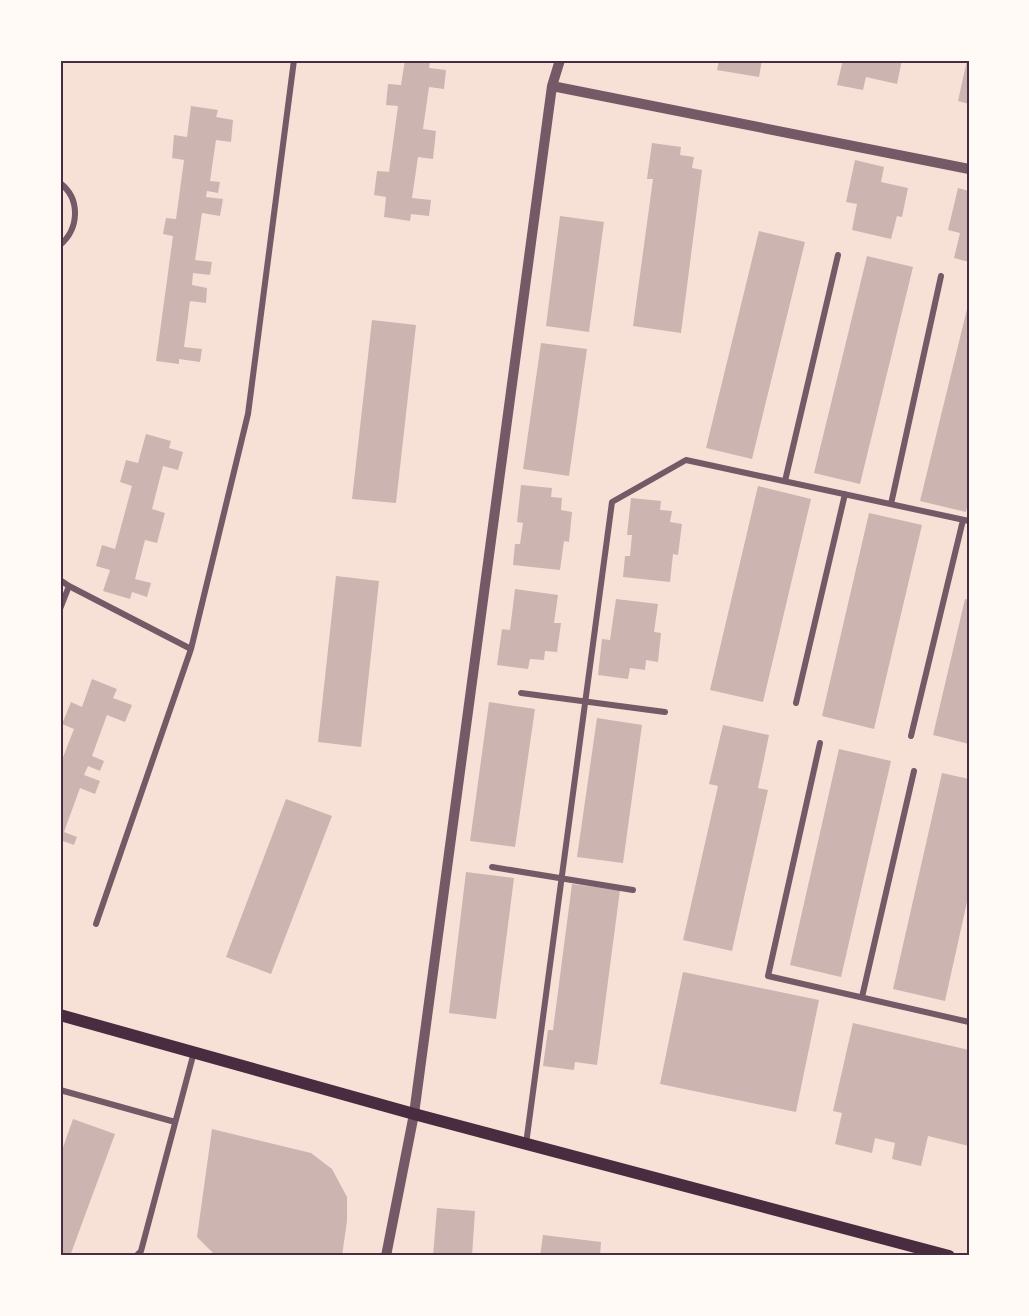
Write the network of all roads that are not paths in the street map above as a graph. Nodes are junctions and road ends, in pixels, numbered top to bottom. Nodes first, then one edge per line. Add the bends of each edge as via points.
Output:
1 (285, 60) edge
2 (560, 60) edge
3 (293, 62) edge
4 (552, 86) junction
5 (969, 169) edge
6 (60, 183) edge
7 (60, 245) edge
8 (838, 255) dead end
9 (941, 276) dead end
10 (784, 481) junction
11 (845, 494) junction
12 (891, 504) junction
13 (966, 520) edge
14 (60, 580) edge
15 (69, 586) junction
16 (60, 609) edge
17 (191, 649) junction
18 (520, 693) dead end
19 (585, 702) junction
20 (796, 703) dead end
21 (665, 712) dead end
22 (911, 735) dead end
23 (820, 743) dead end
24 (914, 771) dead end
25 (492, 867) dead end
26 (562, 879) junction
27 (633, 890) dead end
28 (96, 924) dead end
29 (862, 997) junction
30 (60, 1015) edge
31 (969, 1022) edge
32 (194, 1052) junction
33 (60, 1090) edge
34 (414, 1114) junction
35 (175, 1122) junction
36 (526, 1144) junction
37 (136, 1256) edge
38 (386, 1256) edge
39 (949, 1256) edge

1 - 3 street
2 - 4 street
3 - 17 street via 248,414
4 - 5 street
4 - 34 street
6 - 7 street via 71,195 75,221 71,234
8 - 10 street
9 - 12 street
10 - 11 street
10 - 19 street via 686,460 612,502
11 - 12 street
11 - 20 street
12 - 13 street
13 - 22 street
14 - 15 street
15 - 16 street
15 - 17 street
17 - 28 street
18 - 19 street
19 - 21 street
19 - 26 street
23 - 29 street via 768,976
24 - 29 street
25 - 26 street
26 - 27 street
26 - 36 street
29 - 31 street
30 - 32 main road
32 - 34 main road
32 - 35 street
33 - 35 street
34 - 36 main road
34 - 38 street
35 - 37 street via 141,1251
36 - 39 main road

